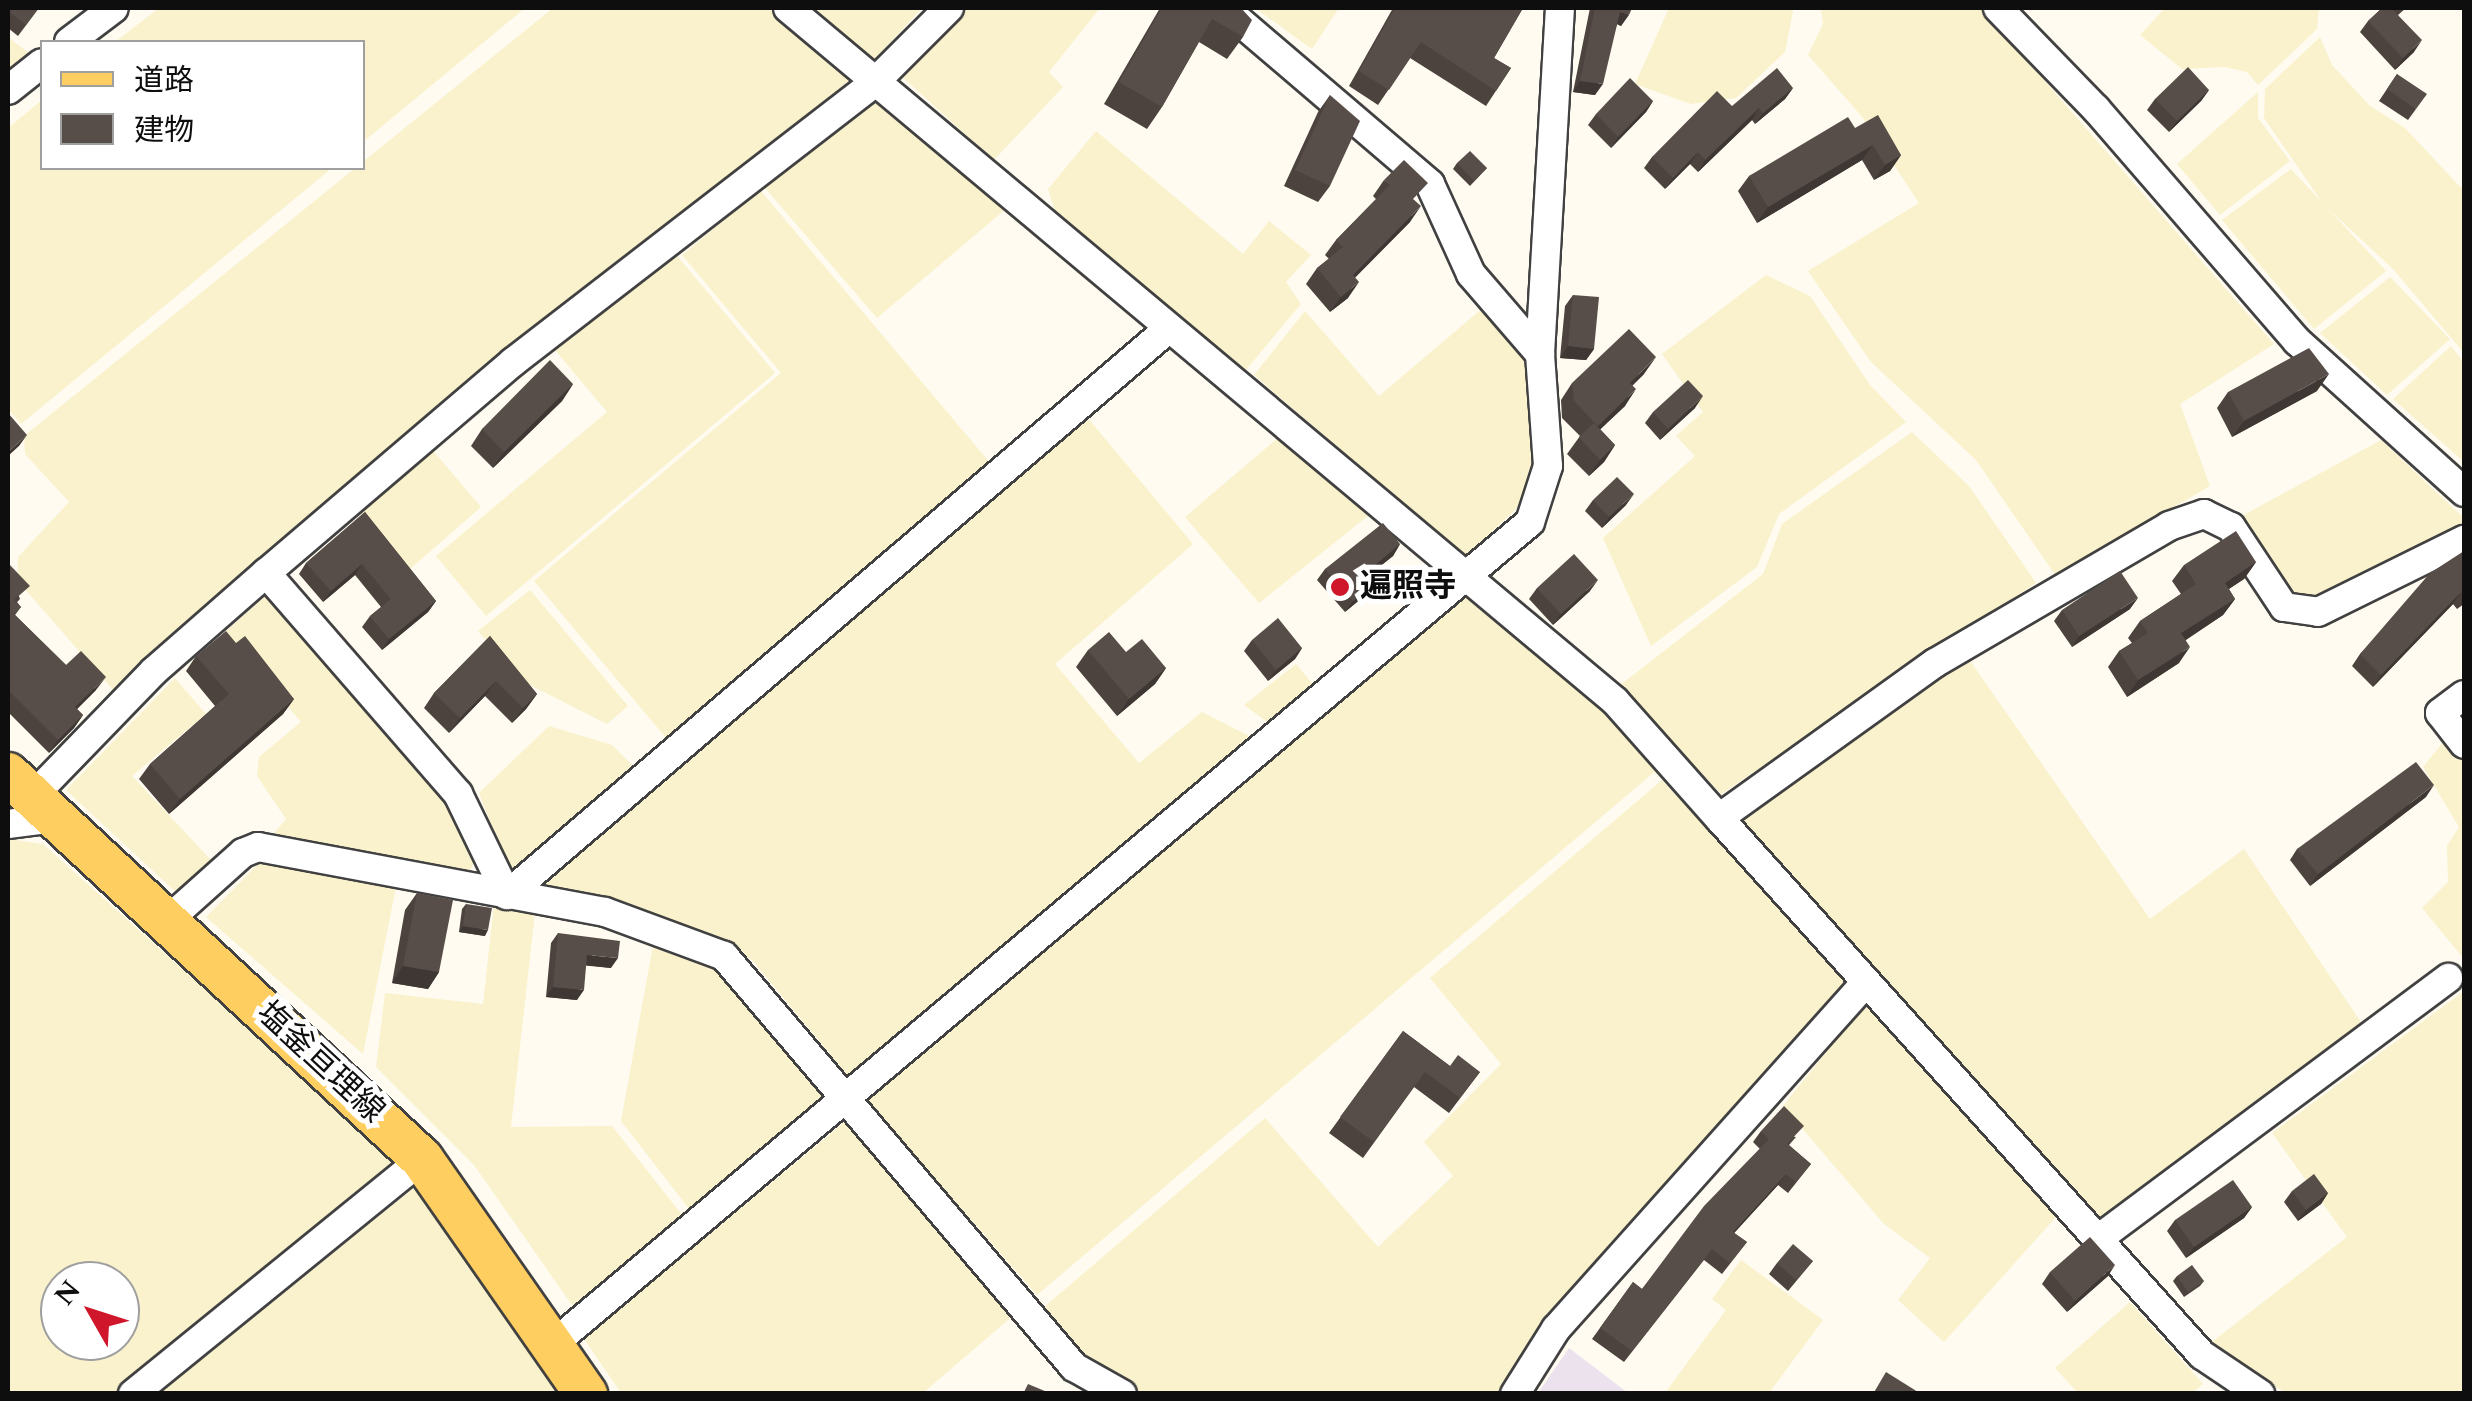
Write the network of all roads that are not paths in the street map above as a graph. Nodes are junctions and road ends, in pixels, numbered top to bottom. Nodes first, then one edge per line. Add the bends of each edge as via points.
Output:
1 (114, 8) edge
2 (788, 8) edge
3 (949, 8) edge
4 (1224, 8) edge
5 (1560, 8) edge
6 (1998, 8) edge
7 (72, 40) edge
8 (40, 65) edge
9 (874, 82) junction
10 (8, 90) edge
11 (1167, 330) junction
12 (1540, 354) junction
13 (2464, 492) edge
14 (2464, 540) edge
15 (266, 573) junction
16 (1465, 576) junction
17 (2464, 695) edge
18 (2464, 744) edge
19 (26, 803) edge
20 (1719, 818) junction
21 (507, 895) junction
22 (168, 920) junction
23 (2448, 978) dead end
24 (1866, 982) junction
25 (845, 1097) junction
26 (422, 1160) junction
27 (2098, 1239) junction
28 (552, 1345) junction
29 (133, 1394) edge
30 (586, 1394) edge
31 (1122, 1394) edge
32 (1515, 1394) edge
33 (2260, 1394) edge

1 - 7 street
2 - 9 street
3 - 9 street
4 - 12 street via 1430,184 1471,274
5 - 12 street
6 - 13 street via 2096,109 2298,341
8 - 10 street
9 - 11 street
9 - 15 street via 513,362
11 - 16 street
11 - 21 street
12 - 16 street via 1548,466 1543,495 1530,522
14 - 20 street via 2318,612 2284,607 2231,527 2204,514 2169,526 1935,663
15 - 19 street via 154,671
15 - 21 street via 458,794
16 - 20 street via 1615,701
16 - 25 street
17 - 18 street via 2440,713
19 - 22 main road, 塩釜亘理線
20 - 24 street
21 - 22 street via 258,847
21 - 25 street via 605,912 724,956
22 - 26 main road, 塩釜亘理線
23 - 27 street
24 - 27 street
24 - 32 street via 1556,1329
25 - 28 street
25 - 31 street via 1074,1367
26 - 28 main road, 塩釜亘理線
26 - 29 street
27 - 33 street via 2202,1355
28 - 30 main road, 塩釜亘理線

